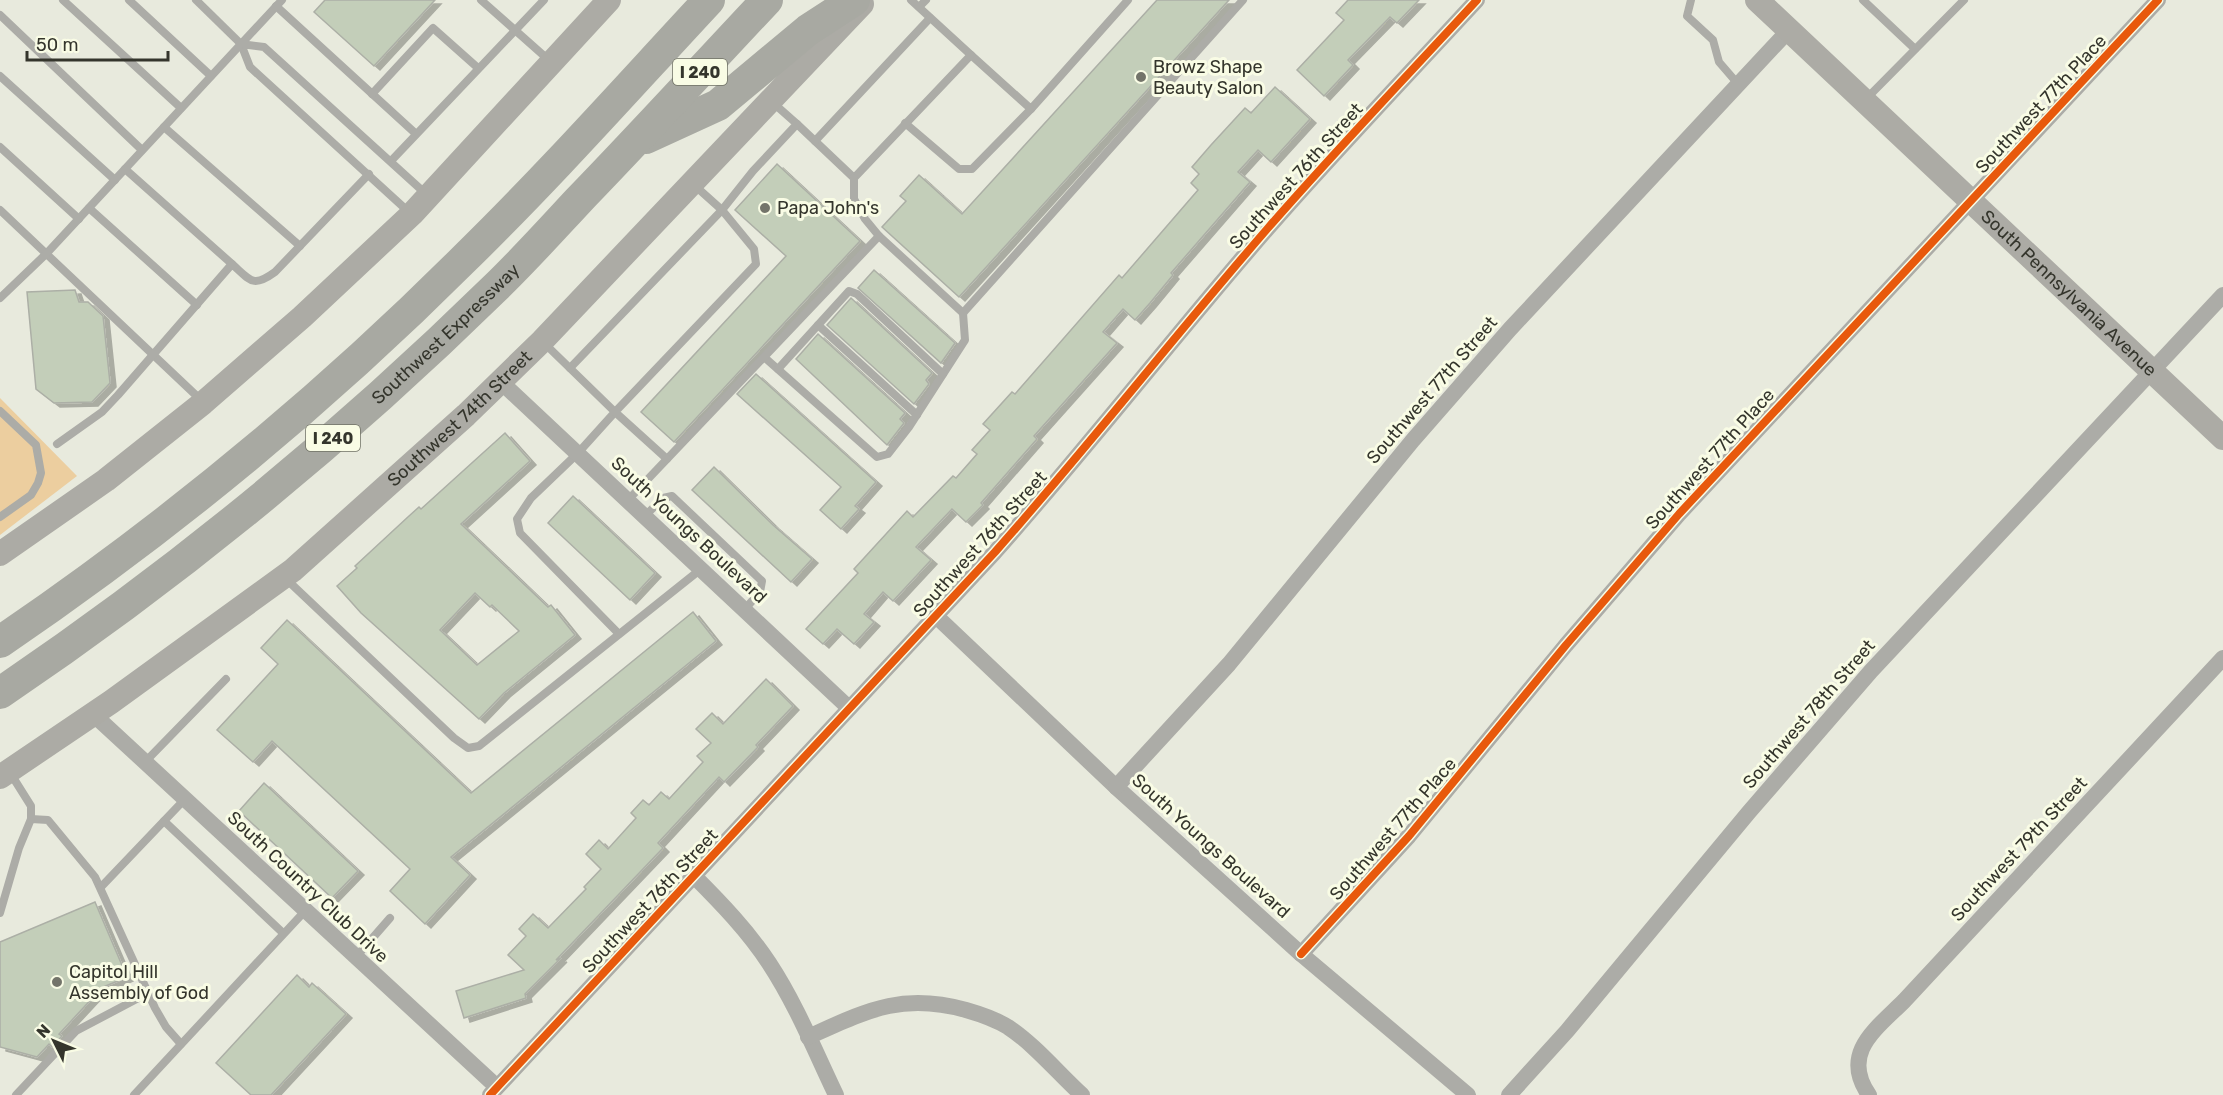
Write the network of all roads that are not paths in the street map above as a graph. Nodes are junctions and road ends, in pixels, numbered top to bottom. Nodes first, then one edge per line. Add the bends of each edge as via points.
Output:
1 (63, 0) edge
2 (129, 0) edge
3 (196, 0) edge
4 (481, 0) edge
5 (544, 0) edge
6 (609, 0) edge
7 (696, 0) edge
8 (709, 0) edge
9 (767, 0) edge
10 (854, 0) edge
11 (866, 0) edge
12 (911, 0) edge
13 (926, 0) edge
14 (1128, 0) edge
15 (1243, 0) edge
16 (1477, 0) edge
17 (1691, 0) edge
18 (1863, 0) edge
19 (1964, 0) edge
20 (2158, 0) edge
21 (279, 3) edge
22 (1765, 3) edge
23 (919, 7) junction
24 (0, 15) edge
25 (930, 18) junction
26 (515, 30) junction
27 (1789, 30) junction
28 (671, 41) junction
29 (241, 44) junction
30 (1915, 49) junction
31 (971, 55) junction
32 (552, 62) junction
33 (478, 68) junction
34 (0, 76) edge
35 (211, 76) junction
36 (1738, 84) junction
37 (372, 94) junction
38 (771, 101) junction
39 (1864, 101) junction
40 (182, 108) junction
41 (1031, 109) junction
42 (905, 123) junction
43 (797, 124) junction
44 (164, 127) junction
45 (415, 133) junction
46 (815, 141) junction
47 (632, 145) junction
48 (0, 147) edge
49 (142, 150) junction
50 (391, 161) junction
51 (125, 169) junction
52 (369, 174) junction
53 (854, 178) junction
54 (114, 180) junction
55 (693, 183) junction
56 (429, 196) junction
57 (1971, 201) junction
58 (89, 208) junction
59 (0, 210) edge
60 (722, 210) junction
61 (412, 214) junction
62 (79, 219) junction
63 (879, 236) junction
64 (300, 246) junction
65 (47, 253) junction
66 (232, 264) junction
67 (2223, 295) edge
68 (0, 298) edge
69 (197, 305) junction
70 (963, 313) junction
71 (818, 325) junction
72 (542, 341) junction
73 (153, 354) junction
74 (764, 357) junction
75 (570, 368) junction
76 (778, 369) junction
77 (2152, 372) junction
78 (943, 374) junction
79 (501, 382) junction
80 (203, 403) junction
81 (0, 411) edge
82 (615, 412) junction
83 (917, 415) junction
84 (2223, 438) edge
85 (57, 444) dead end
86 (578, 453) junction
87 (667, 459) junction
88 (628, 500) junction
89 (645, 516) junction
90 (0, 517) edge
91 (0, 554) edge
92 (701, 569) junction
93 (284, 577) junction
94 (745, 609) junction
95 (936, 616) junction
96 (619, 634) junction
97 (0, 642) edge
98 (2223, 658) edge
99 (226, 679) dead end
100 (0, 693) edge
101 (849, 708) junction
102 (93, 714) junction
103 (145, 762) junction
104 (4, 774) edge
105 (1116, 787) junction
106 (185, 799) junction
107 (31, 819) junction
108 (164, 821) junction
109 (694, 876) junction
110 (100, 887) junction
111 (305, 910) junction
112 (0, 913) edge
113 (390, 918) dead end
114 (284, 933) junction
115 (1301, 954) junction
116 (356, 957) junction
117 (148, 993) junction
118 (808, 1037) junction
119 (181, 1044) junction
120 (493, 1091) edge
121 (16, 1095) edge
122 (134, 1095) edge
123 (836, 1095) edge
124 (1082, 1095) edge
125 (1468, 1095) edge
126 (1509, 1095) edge
127 (1869, 1095) edge

1 - 40 lane
2 - 35 lane
3 - 29 lane
4 - 26 lane
5 - 26 lane
6 - 32 main road
7 - 28 highway
8 - 28 highway, I 240
9 - 47 highway, Southwest Expressway / I 240
10 - 47 highway via 808,30 718,105
11 - 38 main road, Southwest 74th Street
12 - 23 lane
13 - 23 lane
14 - 41 lane
15 - 70 lane
16 - 95 street, Southwest 76th Street via 1290,204 1063,475
17 - 36 lane via 1688,16 1713,40 1719,62
18 - 30 lane
19 - 30 lane
20 - 57 street, Southwest 77th Place
21 - 29 lane
21 - 37 lane
22 - 27 main road, South Pennsylvania Avenue
23 - 25 lane
24 - 49 lane
25 - 31 lane
25 - 46 lane
26 - 32 lane
26 - 33 lane
27 - 36 street, Southwest 77th Street
27 - 39 main road, South Pennsylvania Avenue
28 - 97 highway, I 240 via 464,259 345,372 153,533
29 - 35 lane
29 - 50 lane via 264,47
29 - 52 lane via 250,67
30 - 39 lane
31 - 41 lane
31 - 42 lane
32 - 56 main road
33 - 37 lane via 433,28
33 - 45 lane
34 - 54 lane
35 - 40 lane
36 - 105 street, Southwest 77th Street via 1510,329 1229,664
37 - 45 lane
38 - 43 lane
38 - 55 main road, Southwest 74th Street
39 - 57 main road, South Pennsylvania Avenue
40 - 44 lane
41 - 42 lane via 972,169 959,169
42 - 53 lane
43 - 46 lane
43 - 60 lane
44 - 49 lane
44 - 64 lane
45 - 50 lane
46 - 53 lane
47 - 100 highway, Southwest Expressway / I 240 via 496,287 290,476 142,593
48 - 62 lane
49 - 51 lane
50 - 56 lane
51 - 54 lane
51 - 66 lane
52 - 61 lane
52 - 64 lane
53 - 63 lane via 854,199
54 - 58 lane
55 - 60 lane
55 - 72 main road, Southwest 74th Street
56 - 61 main road
57 - 77 main road, South Pennsylvania Avenue
57 - 115 street, Southwest 77th Place via 1658,538 1409,836
58 - 62 lane
58 - 69 lane
59 - 65 lane
60 - 75 lane
60 - 82 lane via 754,249 756,264
61 - 80 main road
62 - 65 lane
63 - 70 lane
63 - 74 lane
64 - 66 lane via 262,281 250,280
65 - 68 lane
65 - 73 lane
66 - 69 lane
67 - 77 street, Southwest 78th Street
69 - 73 lane
70 - 78 lane via 965,340
71 - 76 lane
71 - 78 lane via 849,291 857,294
71 - 83 lane
72 - 75 lane
72 - 79 main road, Southwest 74th Street
73 - 80 lane
73 - 85 lane via 102,412
74 - 76 lane
74 - 87 lane
75 - 82 lane
76 - 83 lane via 877,457 888,454
77 - 84 main road, South Pennsylvania Avenue
77 - 126 street, Southwest 78th Street via 1864,680
78 - 83 lane
79 - 86 street, South Youngs Boulevard
79 - 93 main road, Southwest 74th Street
80 - 91 main road via 106,480
81 - 90 lane via 36,445 41,473 31,495
82 - 86 lane
82 - 87 lane
86 - 88 street, South Youngs Boulevard
86 - 96 lane via 531,498 517,519 520,534
87 - 88 lane
88 - 89 street, South Youngs Boulevard
89 - 92 street, South Youngs Boulevard
89 - 94 lane via 663,498 672,496 762,581 760,592
92 - 94 street, South Youngs Boulevard
92 - 96 lane
93 - 96 lane via 468,748 479,746
93 - 102 main road, Southwest 74th Street
94 - 101 street, South Youngs Boulevard
95 - 101 street, Southwest 76th Street
95 - 105 street, South Youngs Boulevard
98 - 127 street, Southwest 79th Street via 1871,1034 1859,1057 1859,1072
99 - 103 lane
101 - 109 street, Southwest 76th Street
102 - 103 street, South Country Club Drive
102 - 104 main road, Southwest 74th Street
103 - 106 street, South Country Club Drive
104 - 107 lane via 31,806
105 - 115 street, South Youngs Boulevard
106 - 108 lane
106 - 111 street, South Country Club Drive
107 - 110 lane via 48,820
107 - 112 lane
108 - 110 lane
108 - 114 lane
109 - 118 street via 769,963
109 - 120 street, Southwest 76th Street
110 - 117 lane
111 - 114 lane
111 - 116 street, South Country Club Drive
113 - 116 lane
114 - 119 lane
115 - 125 street, South Youngs Boulevard
116 - 120 street, South Country Club Drive
117 - 119 lane via 166,1027
117 - 121 lane via 76,1031
118 - 123 street
118 - 124 street via 896,1004 929,1002 950,1006 1007,1026
119 - 122 lane

